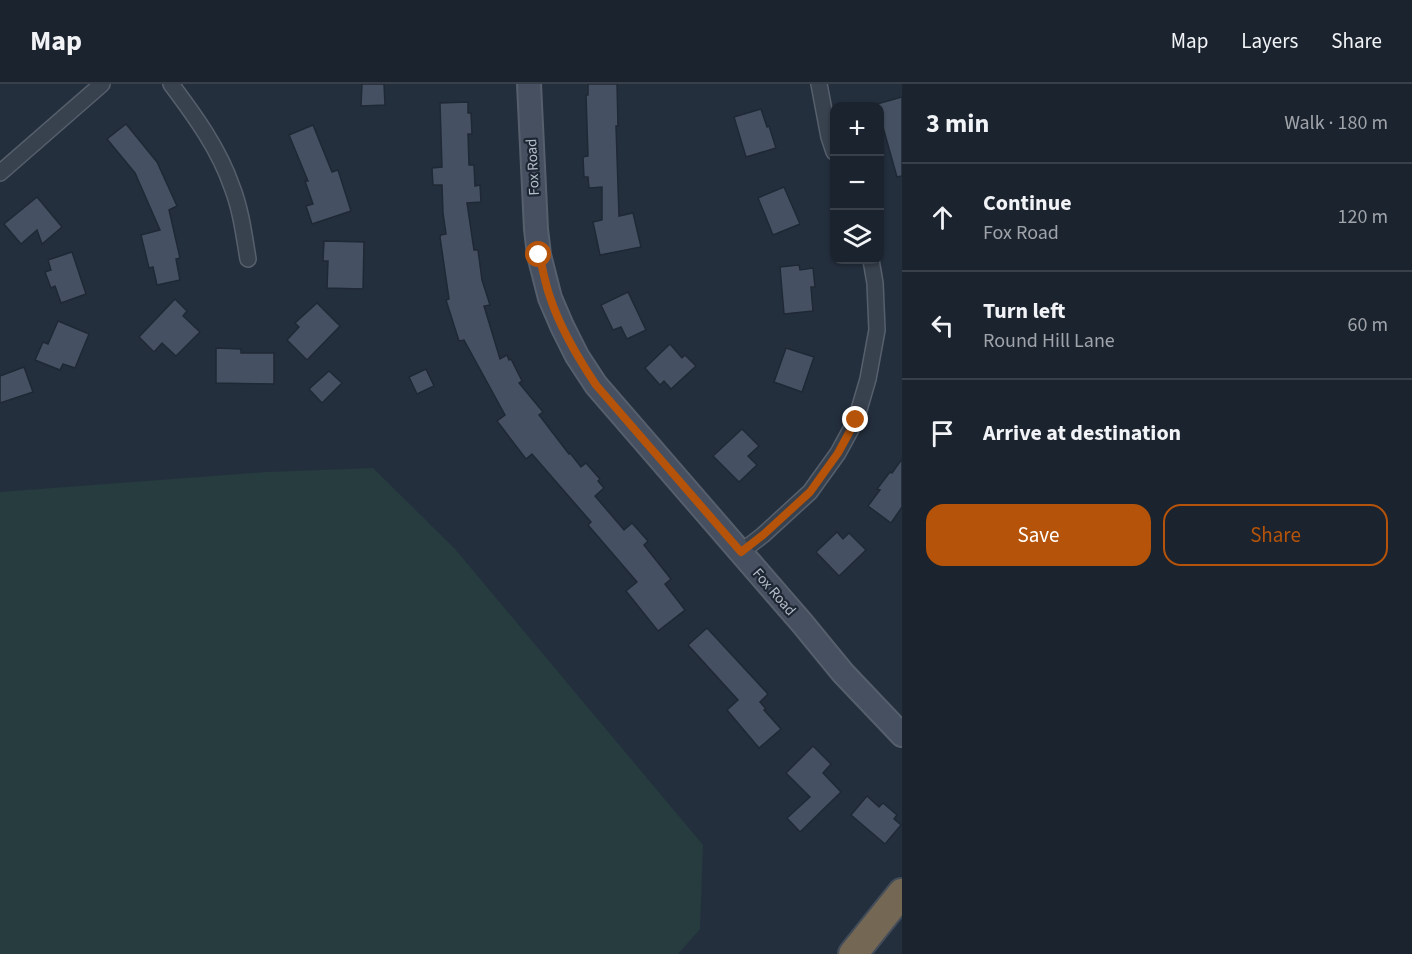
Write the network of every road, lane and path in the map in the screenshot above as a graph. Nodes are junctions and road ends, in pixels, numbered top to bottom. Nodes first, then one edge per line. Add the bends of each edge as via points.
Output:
1 (102, 84) edge
2 (171, 84) edge
3 (529, 84) edge
4 (819, 84) edge
5 (830, 140) edge
6 (0, 173) edge
7 (248, 259) dead end
8 (872, 264) edge
9 (741, 552) junction
10 (902, 735) edge
11 (902, 893) edge
12 (853, 954) edge

1 - 6 street
2 - 7 street via 217,151 233,187
3 - 9 street, Fox Road via 539,255 562,326 596,385
4 - 5 street
8 - 9 street via 877,330 856,420 810,492
9 - 10 street, Fox Road via 843,673
11 - 12 highway

